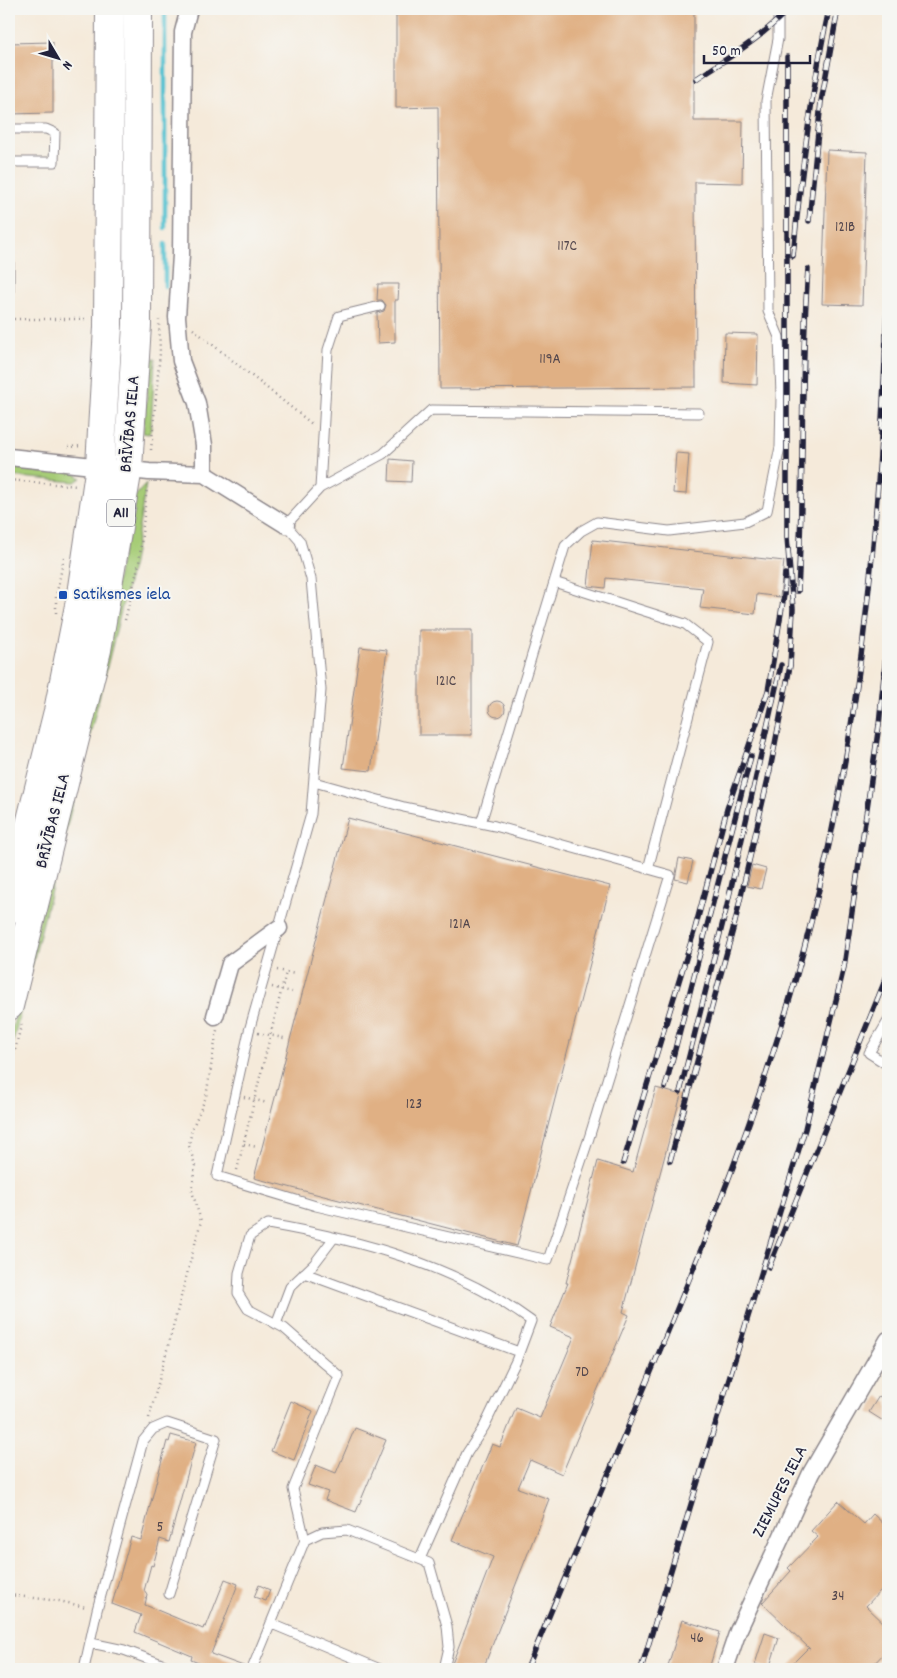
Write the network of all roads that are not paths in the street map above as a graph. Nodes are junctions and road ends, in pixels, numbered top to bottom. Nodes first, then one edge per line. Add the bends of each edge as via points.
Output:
1 (110, 9) edge
2 (138, 9) edge
3 (188, 9) edge
4 (778, 9) edge
5 (9, 129) edge
6 (9, 162) edge
7 (9, 208) edge
8 (9, 299) edge
9 (380, 306) dead end
10 (699, 413) dead end
11 (9, 457) edge
12 (100, 465) junction
13 (128, 468) junction
14 (204, 474) junction
15 (320, 488) junction
16 (286, 525) junction
17 (554, 582) junction
18 (314, 782) junction
19 (481, 823) junction
20 (648, 869) junction
21 (9, 909) edge
22 (279, 928) junction
23 (9, 1006) edge
24 (215, 1016) road end
25 (888, 1021) edge
26 (888, 1065) edge
27 (334, 1239) junction
28 (304, 1273) junction
29 (276, 1324) junction
30 (888, 1340) edge
31 (519, 1352) junction
32 (305, 1540) junction
33 (420, 1559) junction
34 (169, 1594) dead end
35 (272, 1624) junction
36 (91, 1643) junction
37 (84, 1669) edge
38 (175, 1669) edge
39 (252, 1669) edge
40 (380, 1669) edge
41 (444, 1669) edge
42 (725, 1669) edge

1 - 12 highway, BRĪVĪBAS IELA / A11 via 108,328
2 - 13 highway, BRĪVĪBAS IELA / A11 via 137,325
3 - 14 street via 182,32 181,255 177,317 181,361 197,403 204,445
4 - 17 lane via 778,40 766,110 768,311 779,337 780,447 767,510 745,522 670,531 597,522 565,546
5 - 6 lane via 55,133 56,148 54,162
7 - 8 lane
9 - 15 lane via 339,316 328,350
10 - 15 lane via 431,410 383,454
11 - 12 street
12 - 13 street
12 - 21 highway, BRĪVĪBAS IELA / A11 via 80,601 58,711
13 - 14 street
13 - 23 highway, BRĪVĪBAS IELA / A11 via 97,650
14 - 16 street
15 - 16 lane
16 - 18 lane via 300,541 312,578 321,690
17 - 19 lane
17 - 20 lane via 684,624 708,642
18 - 19 lane via 404,807
18 - 22 lane via 311,814
19 - 20 lane
20 - 22 lane via 670,875 590,1138 548,1260 316,1206 217,1176 249,1031
22 - 24 street via 230,964
25 - 26 lane via 869,1053
27 - 28 lane
27 - 29 lane via 268,1224 250,1236 239,1273 238,1293 248,1310
27 - 31 lane via 430,1266 520,1312 531,1321
28 - 29 lane via 290,1287
28 - 31 lane
29 - 32 lane via 339,1376 293,1489
30 - 42 street, ZIEMUPES IELA via 811,1473 738,1631
31 - 33 lane via 484,1427 466,1453
32 - 33 lane via 322,1532 347,1530
32 - 35 lane
33 - 41 lane via 429,1563 447,1626 450,1647
34 - 36 lane via 216,1439 167,1423 154,1429 143,1441
35 - 39 lane
35 - 40 lane
36 - 37 lane
36 - 38 lane via 124,1650

